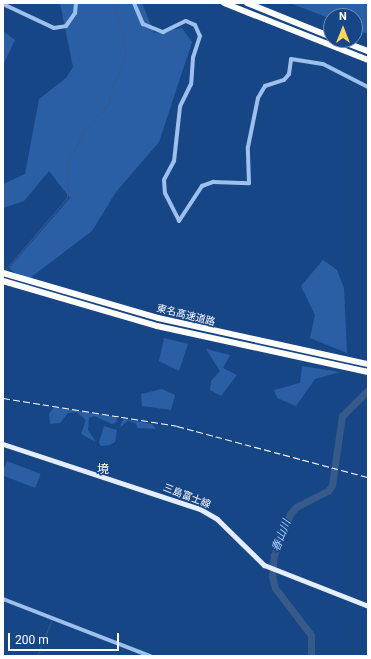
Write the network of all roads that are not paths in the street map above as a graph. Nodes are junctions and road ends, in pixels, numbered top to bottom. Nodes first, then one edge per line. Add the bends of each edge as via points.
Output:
1 (76, 3) edge
2 (134, 3) edge
3 (224, 3) edge
4 (247, 3) edge
5 (3, 4) edge
6 (323, 34) edge
7 (368, 60) edge
8 (368, 87) edge
9 (3, 273) edge
10 (3, 281) edge
11 (368, 364) edge
12 (368, 372) edge
13 (3, 444) edge
14 (3, 599) edge
15 (368, 606) edge
16 (150, 656) edge

1 - 5 street via 75,13 66,26 54,28
2 - 8 street via 142,24 163,32 186,21 195,25 200,36 193,58 191,84 180,107 174,161 164,180 165,193 179,221 202,186 213,182 249,183 248,147 258,98 265,86 284,80 289,74 291,58 323,64
3 - 7 highway
4 - 6 highway
9 - 11 highway, 東名高速道路 via 158,318
10 - 12 highway, 東名高速道路 via 157,326
13 - 15 main road, 三島富士線 via 204,511 225,526 255,558 273,569
14 - 16 street

